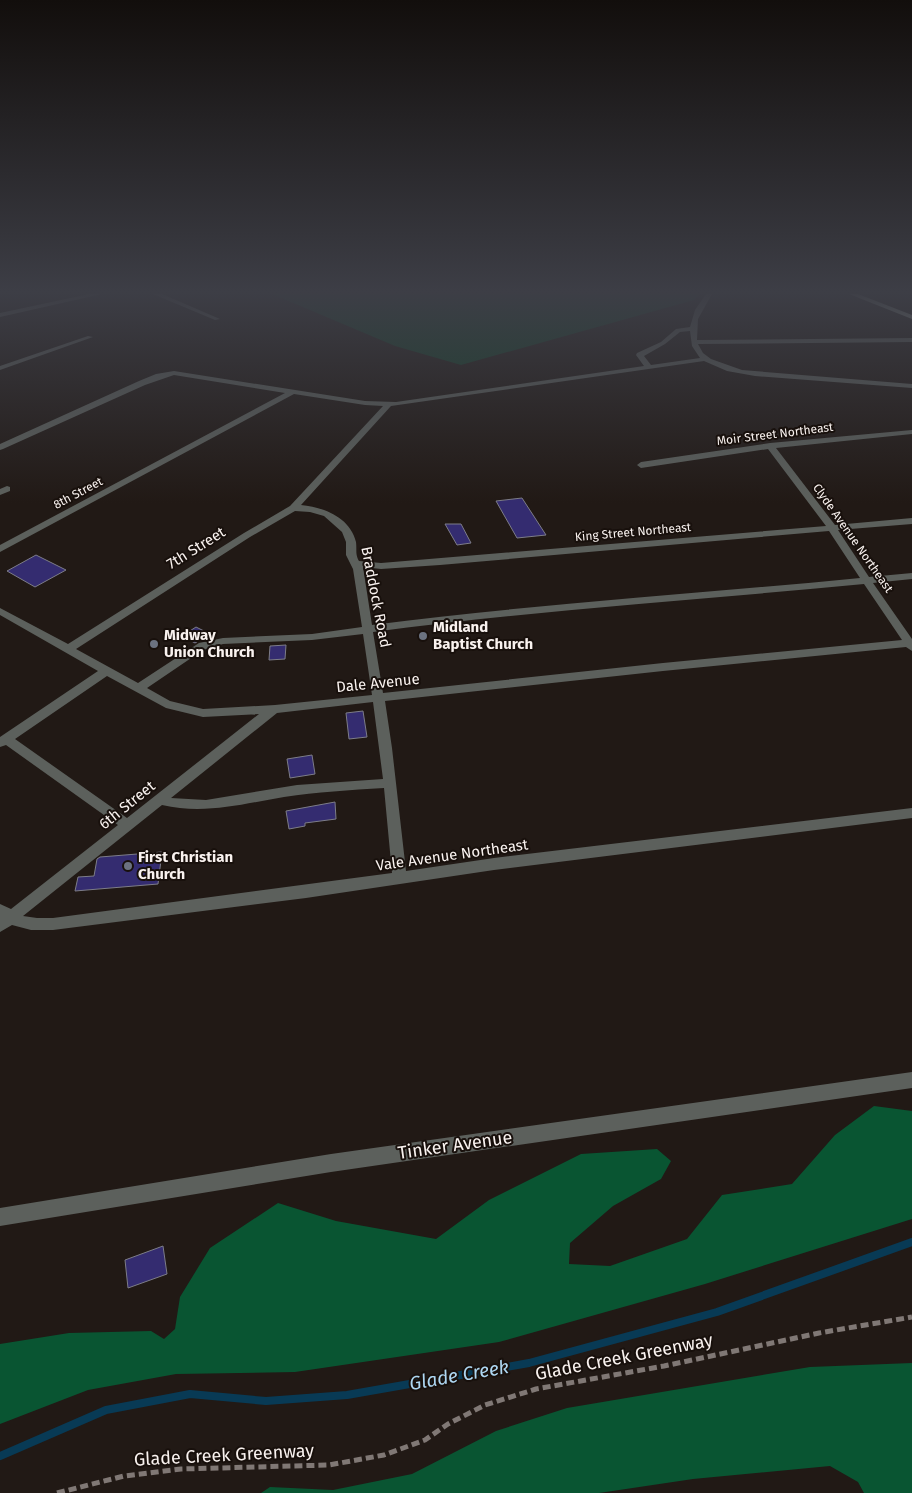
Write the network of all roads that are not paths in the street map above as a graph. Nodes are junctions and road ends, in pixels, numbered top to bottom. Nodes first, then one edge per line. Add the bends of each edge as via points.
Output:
1 (13, 364) edge
2 (646, 364) edge
3 (680, 364) edge
4 (716, 364) edge
5 (0, 368) edge
6 (649, 368) junction
7 (912, 386) edge
8 (294, 391) junction
9 (389, 404) junction
10 (912, 432) edge
11 (770, 446) junction
12 (0, 447) edge
13 (641, 465) dead end
14 (293, 508) junction
15 (912, 521) edge
16 (831, 528) junction
17 (0, 549) edge
18 (357, 564) junction
19 (912, 576) edge
20 (866, 581) junction
21 (1, 613) edge
22 (368, 630) junction
23 (911, 644) edge
24 (67, 650) junction
25 (106, 671) junction
26 (138, 690) junction
27 (378, 698) junction
28 (275, 709) junction
29 (3, 741) edge
30 (390, 783) junction
31 (160, 800) junction
32 (912, 814) edge
33 (128, 825) junction
34 (400, 878) junction
35 (4, 918) edge
36 (912, 1080) edge
37 (0, 1218) edge

1 - 5 street
2 - 6 street
3 - 6 street
4 - 7 street via 770,375
6 - 9 street
8 - 9 street
8 - 12 street via 174,373 142,383
8 - 17 street, 8th Street
9 - 14 street, 7th Street
10 - 11 street, Moir Street Northeast
11 - 13 street, Moir Street Northeast
11 - 16 street, Clyde Avenue Northeast
14 - 18 street, Braddock Road via 312,509 340,522 350,541 351,556
14 - 24 street, 7th Street
15 - 16 street, King Street Northeast
16 - 18 street, King Street Northeast via 440,562 381,566
16 - 20 street, Clyde Avenue Northeast
18 - 22 street, Braddock Road
19 - 20 street
20 - 22 street via 493,614
20 - 23 street, Clyde Avenue Northeast
21 - 24 street, Dale Avenue
22 - 26 street via 293,639 210,643 193,651
22 - 27 street, Braddock Road
23 - 27 street, Dale Avenue
24 - 25 street, Dale Avenue
25 - 26 street, Dale Avenue
25 - 29 street
26 - 28 street, Dale Avenue via 166,704 204,713
27 - 28 street, Dale Avenue
27 - 30 street, Braddock Road
28 - 31 street, 6th Street
29 - 33 street
30 - 31 street via 285,792 208,805 174,804
30 - 34 street, Braddock Road
31 - 33 street, 6th Street
32 - 34 street, Vale Avenue Northeast
33 - 35 street, 6th Street
34 - 35 street, Vale Avenue Northeast via 53,924 37,925
36 - 37 street, Tinker Avenue via 331,1163

